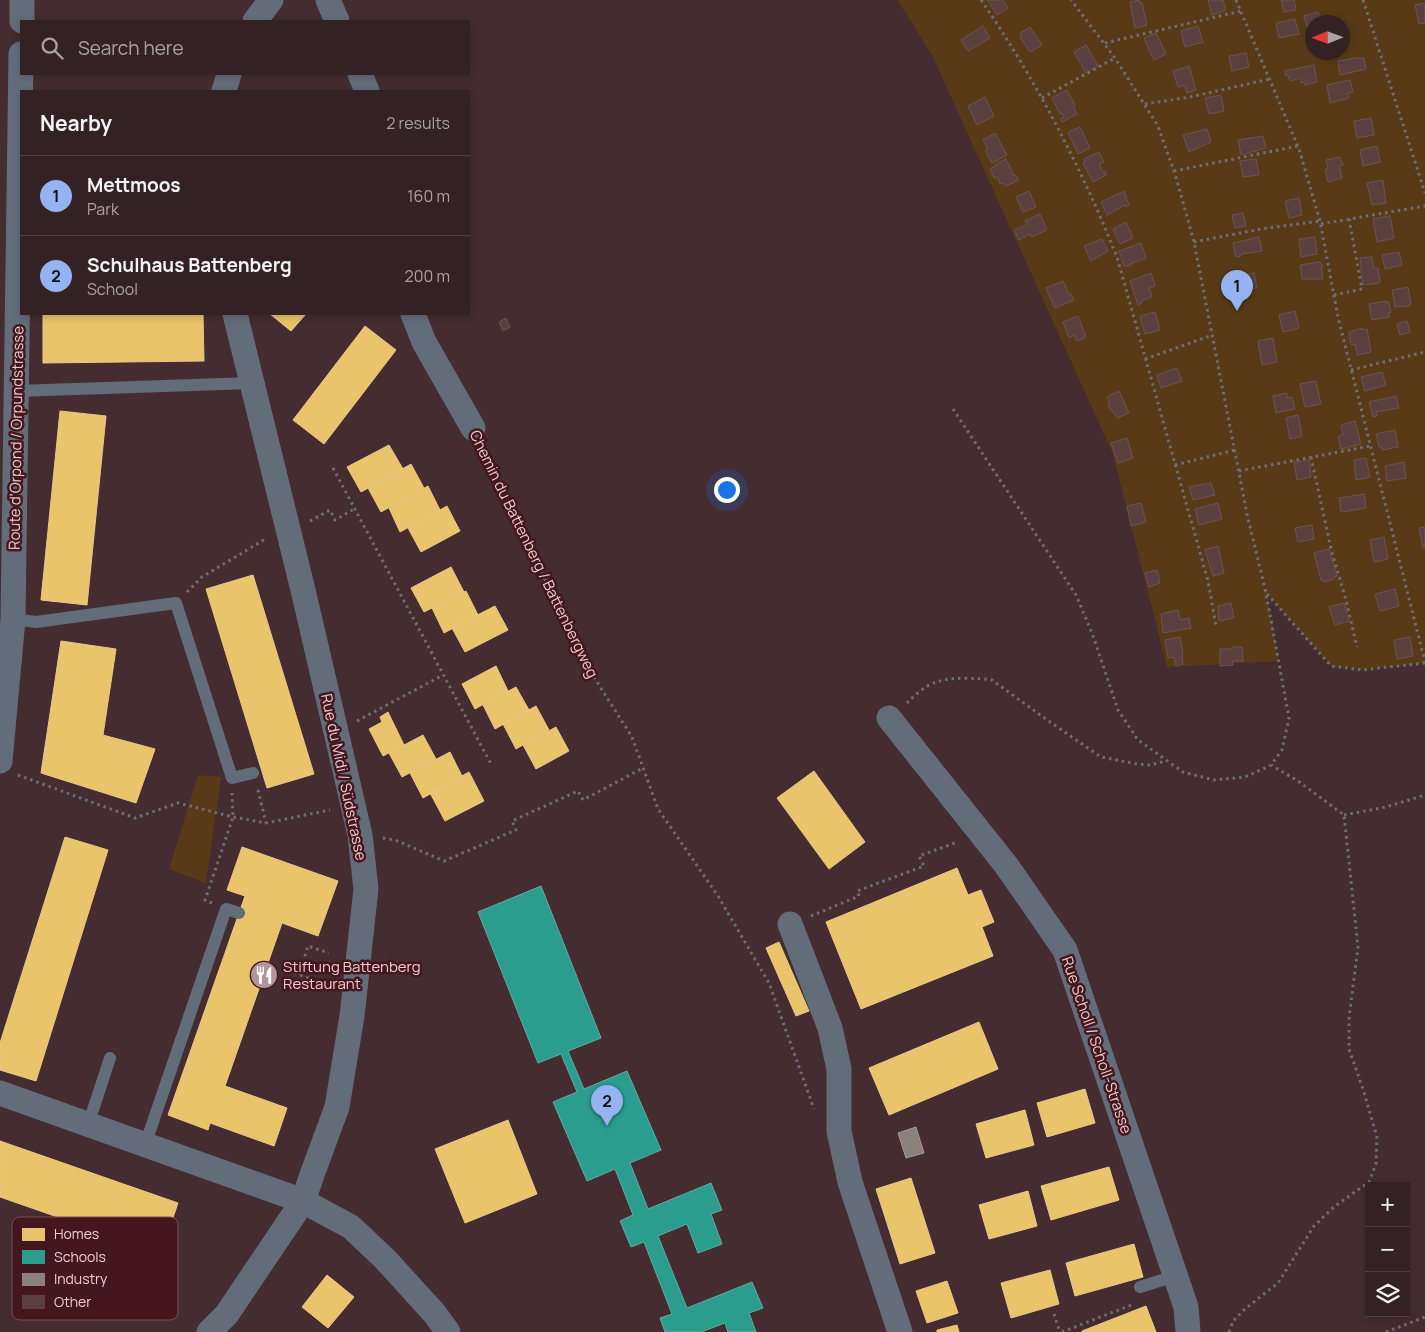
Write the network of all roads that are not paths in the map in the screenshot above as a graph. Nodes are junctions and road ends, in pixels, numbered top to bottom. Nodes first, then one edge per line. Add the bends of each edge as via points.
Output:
1 (22, 0) edge
2 (271, 0) edge
3 (328, 0) edge
4 (22, 20) edge
5 (256, 20) edge
6 (337, 20) edge
7 (21, 75) edge
8 (229, 75) edge
9 (360, 75) edge
10 (21, 90) edge
11 (224, 90) edge
12 (368, 90) edge
13 (20, 138) edge
14 (235, 315) edge
15 (413, 315) edge
16 (252, 382) junction
17 (17, 391) junction
18 (473, 428) road end
19 (13, 619) junction
20 (890, 718) road end
21 (6, 766) edge
22 (253, 773) road end
23 (239, 913) dead end
24 (790, 924) road end
25 (110, 1058) dead end
26 (0, 1094) edge
27 (88, 1125) junction
28 (145, 1145) junction
29 (303, 1201) junction
30 (1175, 1276) junction
31 (1140, 1287) dead end
32 (209, 1332) edge
33 (448, 1332) edge
34 (900, 1332) edge
35 (1188, 1332) edge

1 - 4 street
2 - 5 street
3 - 6 street
7 - 10 street, Route d'Orpond / Orpundstrasse
8 - 11 street
9 - 12 street
13 - 17 street, Route d'Orpond / Orpundstrasse
14 - 16 street, Rue du Midi / Südstrasse
15 - 18 street, Chemin du Battenberg / Battenbergweg via 424,342
16 - 17 lane
16 - 29 street, Rue du Midi / Südstrasse via 360,835 366,889 352,1016 337,1107
17 - 19 street, Route d'Orpond / Orpundstrasse
19 - 21 street, Route d'Orpond / Orpundstrasse
19 - 22 lane via 36,622 176,603 232,778
20 - 30 street, Rue Scholl / Scholl-Strasse via 1006,865 1065,950
23 - 28 lane via 226,909
24 - 34 street via 830,1028 839,1070 839,1131 850,1182
25 - 27 lane
26 - 27 street
27 - 28 street
28 - 29 street
29 - 32 street, Rue du Midi / Südstrasse via 227,1314
29 - 33 street via 351,1227 385,1259
30 - 31 lane
30 - 35 street, Rue Scholl / Scholl-Strasse via 1186,1307

